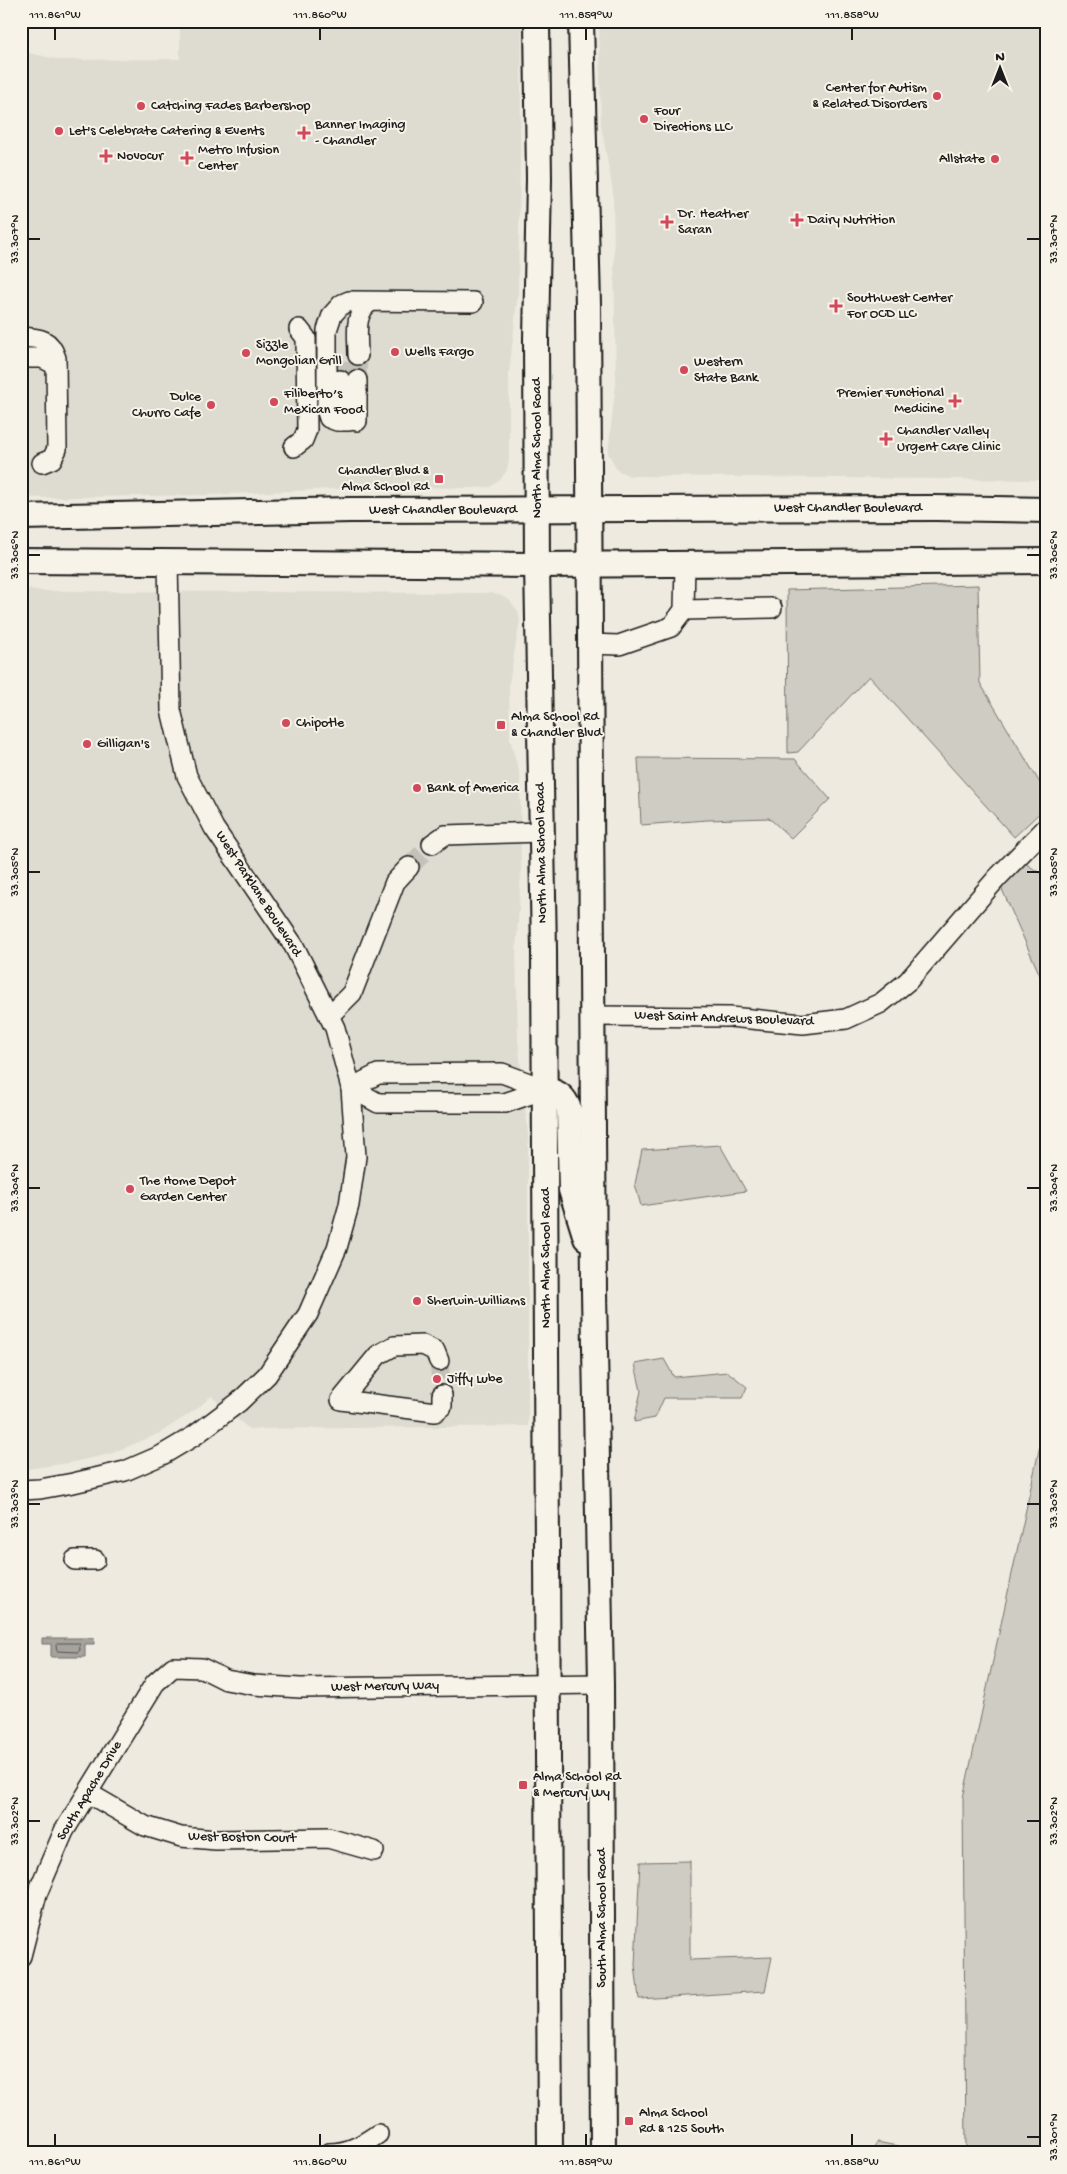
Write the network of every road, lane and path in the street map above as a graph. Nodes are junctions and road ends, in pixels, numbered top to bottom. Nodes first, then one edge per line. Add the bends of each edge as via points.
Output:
1 (537, 21) edge
2 (581, 21) edge
3 (360, 302) junction
4 (474, 302) dead end
5 (299, 329) dead end
6 (21, 338) edge
7 (21, 347) edge
8 (349, 355) tunnel mouth
9 (21, 358) edge
10 (55, 359) junction
11 (349, 380) tunnel mouth
12 (294, 447) dead end
13 (42, 463) dead end
14 (537, 510) junction
15 (588, 510) junction
16 (1046, 510) edge
17 (21, 517) edge
18 (21, 561) edge
19 (1046, 561) edge
20 (168, 563) junction
21 (685, 564) junction
22 (537, 565) junction
23 (588, 565) junction
24 (772, 608) dead end
25 (684, 610) junction
26 (589, 644) junction
27 (1046, 828) edge
28 (541, 832) junction
29 (432, 844) tunnel mouth
30 (409, 867) tunnel mouth
31 (329, 1016) junction
32 (592, 1016) junction
33 (351, 1088) junction
34 (545, 1089) junction
35 (594, 1263) junction
36 (440, 1362) tunnel mouth
37 (442, 1395) tunnel mouth
38 (21, 1490) edge
39 (75, 1560) dead end
40 (95, 1560) dead end
41 (173, 1667) joint
42 (601, 1684) junction
43 (546, 1685) junction
44 (88, 1793) junction
45 (374, 1850) dead end
46 (23, 1935) edge
47 (21, 1956) edge
48 (378, 2134) dead end
49 (329, 2153) edge
50 (550, 2153) edge
51 (603, 2153) edge

1 - 14 main road, North Alma School Road
2 - 15 main road via 588,305
3 - 4 street
3 - 8 street via 364,306 358,317
3 - 11 street via 342,304 332,315 327,330 329,418 349,421
5 - 12 street via 306,338 307,430 304,440
6 - 10 street via 45,342 53,347
7 - 10 street
9 - 10 street
10 - 13 street via 57,450 52,459
14 - 15 main road, West Chandler Boulevard
14 - 17 main road, West Chandler Boulevard via 350,510
14 - 22 main road, North Alma School Road
15 - 16 main road, West Chandler Boulevard
15 - 23 main road
18 - 20 main road
19 - 21 main road
20 - 22 main road
20 - 31 street, West Parklane Boulevard via 171,710 187,776 214,828 294,946
21 - 23 main road
21 - 25 street
22 - 23 main road
22 - 28 main road, North Alma School Road
23 - 26 main road
24 - 25 street
25 - 26 street via 671,627 619,645
26 - 32 main road
27 - 32 street, West Saint Andrews Boulevard via 997,878 908,981 881,1003 846,1019 803,1024 746,1019
28 - 29 street via 445,835
28 - 34 main road, North Alma School Road
30 - 31 street via 395,882 352,993
31 - 33 street, West Parklane Boulevard
32 - 35 main road
33 - 34 street via 378,1103 504,1103
33 - 34 street via 378,1074 502,1073
33 - 38 street, West Parklane Boulevard via 356,1158 349,1205 337,1248 308,1314 266,1375 231,1408 162,1455 109,1475
34 - 35 main road via 560,1093 568,1109 571,1190
34 - 43 main road, North Alma School Road
35 - 42 main road
36 - 37 street via 435,1351 423,1345 394,1346 378,1355 341,1400 435,1412 442,1406
39 - 40 street
41 - 43 street, West Mercury Way via 202,1668 226,1680 254,1685 300,1688
41 - 44 street, South Apache Drive via 155,1683
42 - 43 street, West Mercury Way
42 - 51 main road, South Alma School Road
43 - 50 main road
44 - 45 street, West Boston Court via 145,1826 181,1837 216,1840 328,1838
44 - 46 street, South Apache Drive via 64,1831
46 - 47 street, South Apache Drive
48 - 49 street via 358,2148

